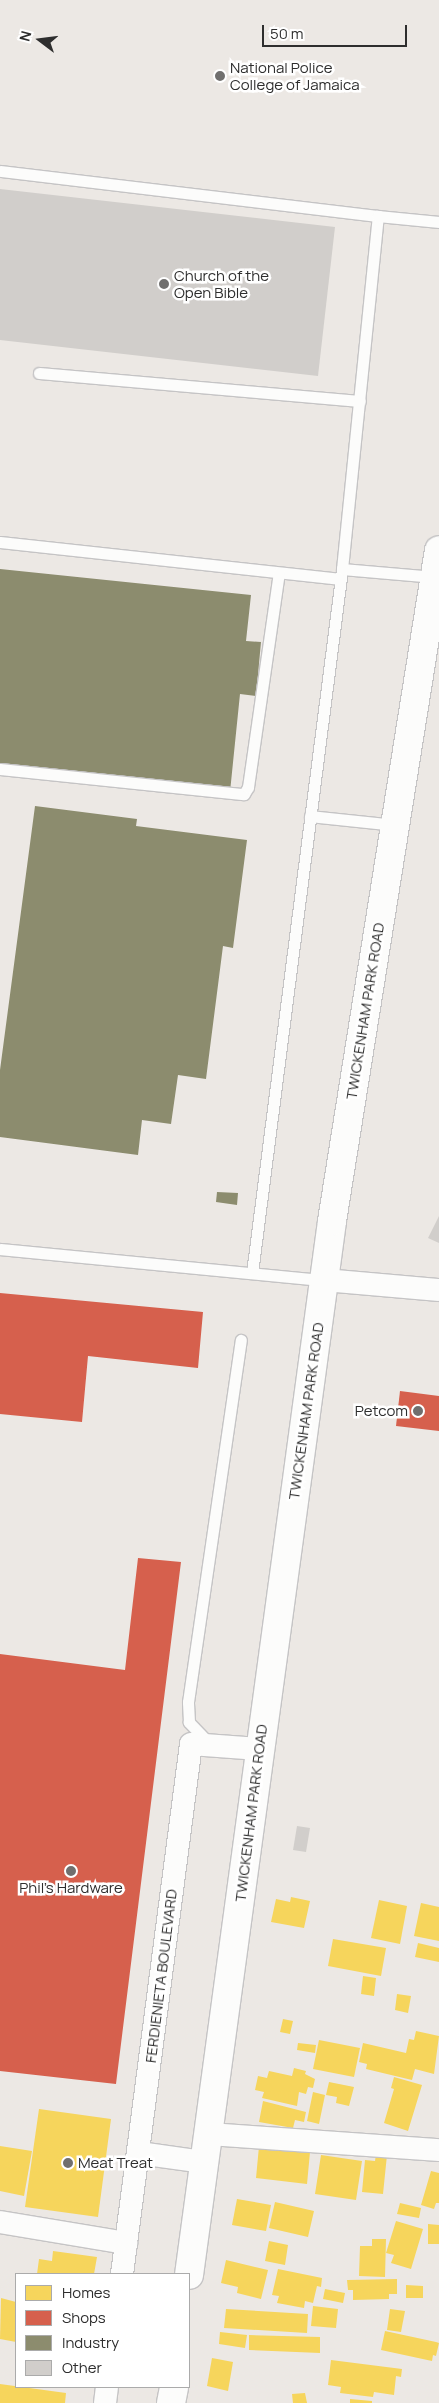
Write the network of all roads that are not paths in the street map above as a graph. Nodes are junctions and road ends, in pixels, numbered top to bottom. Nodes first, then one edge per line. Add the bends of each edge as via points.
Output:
1 (0, 171) edge
2 (378, 216) junction
3 (439, 222) edge
4 (39, 373) dead end
5 (360, 401) junction
6 (0, 542) edge
7 (439, 550) edge
8 (279, 573) junction
9 (341, 574) junction
10 (435, 576) junction
11 (0, 769) edge
12 (310, 816) junction
13 (395, 825) junction
14 (0, 1249) edge
15 (252, 1273) junction
16 (324, 1280) junction
17 (439, 1290) edge
18 (242, 1340) dead end
19 (214, 1746) junction
20 (259, 1749) junction
21 (209, 2134) junction
22 (439, 2150) edge
23 (139, 2153) junction
24 (204, 2162) junction
25 (0, 2222) edge
26 (126, 2244) junction
27 (122, 2273) edge
28 (189, 2273) edge
29 (107, 2388) edge
30 (174, 2388) edge
31 (105, 2403) edge
32 (171, 2403) edge

1 - 2 lane
2 - 3 lane
2 - 5 lane
4 - 5 lane
5 - 9 lane
6 - 8 lane
7 - 10 main road, TWICKENHAM PARK ROAD
8 - 9 lane
8 - 11 lane via 248,787 244,794
9 - 10 lane
9 - 12 lane
10 - 13 main road, TWICKENHAM PARK ROAD
12 - 13 lane
12 - 15 lane
13 - 16 main road, TWICKENHAM PARK ROAD
14 - 15 lane
15 - 16 lane
16 - 17 street
16 - 20 main road, TWICKENHAM PARK ROAD
18 - 19 lane via 188,1702 189,1722 201,1738
19 - 20 street, FERDIENIETA BOULEVARD
19 - 23 street, FERDIENIETA BOULEVARD via 191,1744
20 - 21 main road, TWICKENHAM PARK ROAD
21 - 22 street
21 - 24 main road, TWICKENHAM PARK ROAD
23 - 24 street
23 - 26 street, FERDIENIETA BOULEVARD
24 - 28 main road, TWICKENHAM PARK ROAD
25 - 26 street
26 - 27 street, FERDIENIETA BOULEVARD
29 - 31 street
30 - 32 main road

